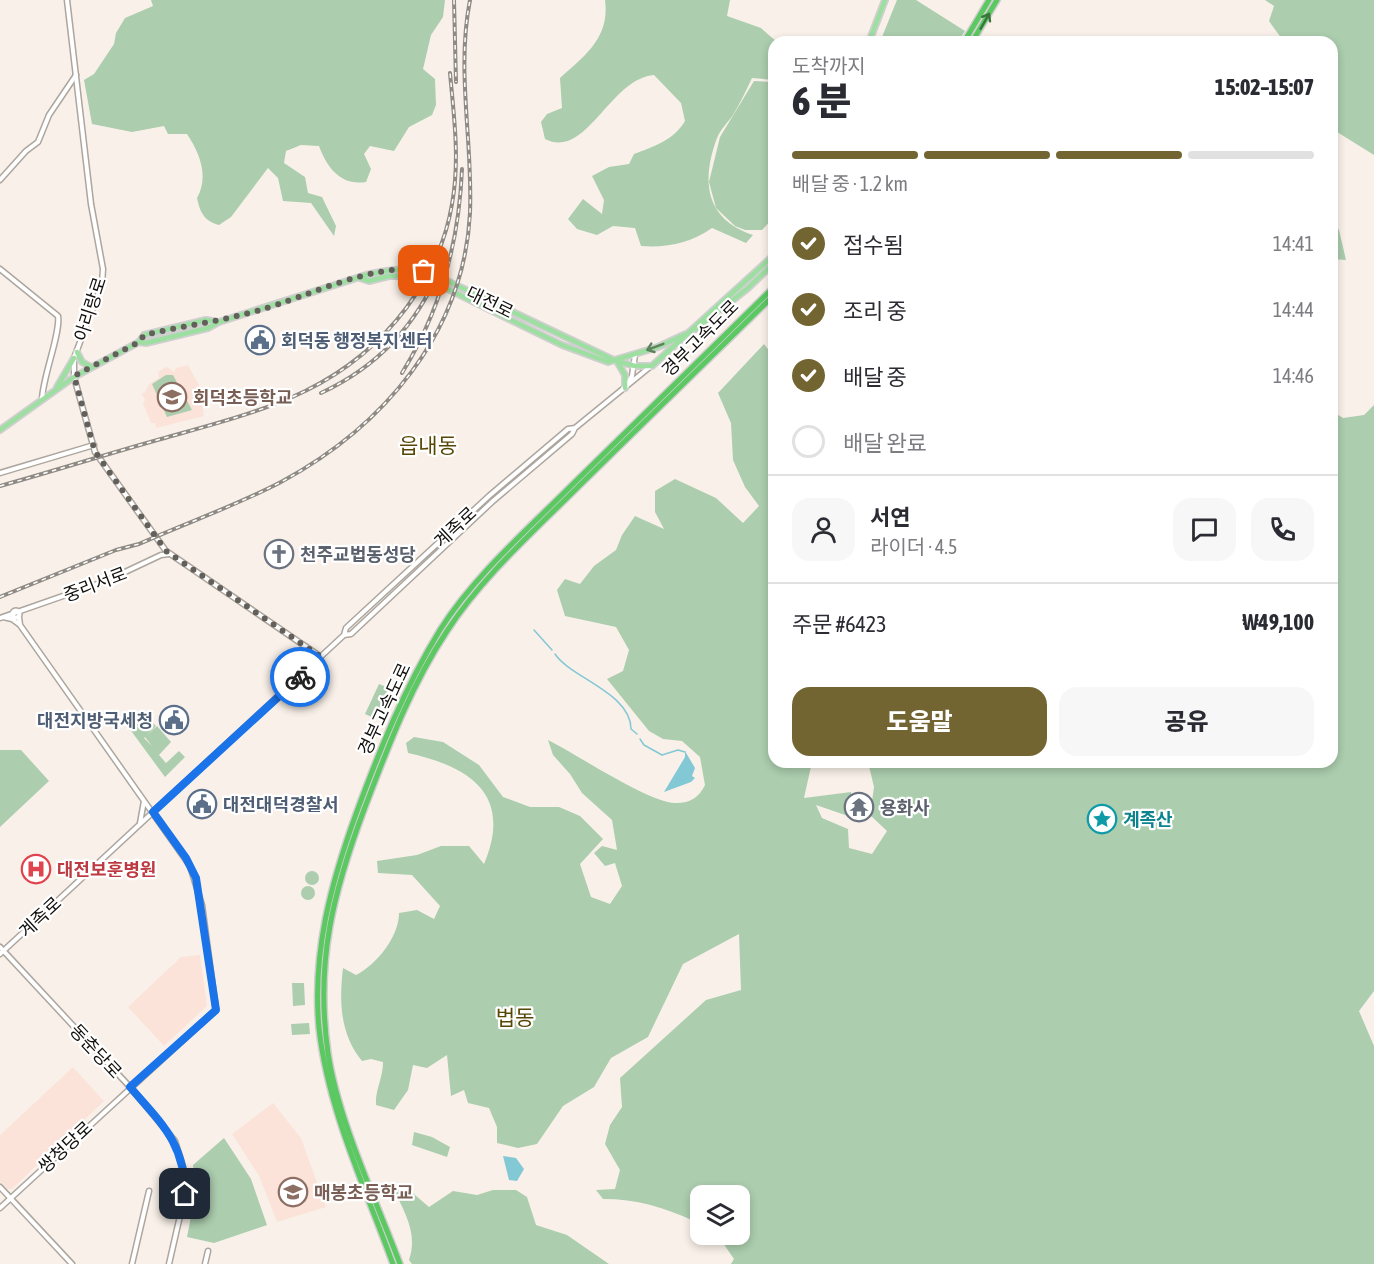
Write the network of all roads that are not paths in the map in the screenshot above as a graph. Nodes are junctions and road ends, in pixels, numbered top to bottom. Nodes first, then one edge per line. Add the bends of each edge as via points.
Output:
1 (67, 0) edge
2 (885, 0) edge
3 (989, 0) edge
4 (997, 0) edge
5 (871, 36) edge
6 (968, 36) edge
7 (976, 36) edge
8 (76, 75) junction
9 (0, 180) edge
10 (768, 261) edge
11 (0, 269) edge
12 (768, 269) edge
13 (768, 293) edge
14 (768, 301) edge
15 (692, 331) junction
16 (77, 352) junction
17 (635, 355) junction
18 (74, 358) junction
19 (616, 361) junction
20 (635, 366) junction
21 (652, 366) junction
22 (92, 367) junction
23 (74, 376) junction
24 (625, 388) junction
25 (56, 389) junction
26 (42, 399) junction
27 (575, 428) junction
28 (0, 430) edge
29 (94, 446) junction
30 (0, 473) edge
31 (163, 546) junction
32 (170, 554) junction
33 (161, 555) junction
34 (26, 610) junction
35 (16, 615) junction
36 (3, 618) edge
37 (20, 624) junction
38 (344, 635) junction
39 (321, 657) junction
40 (144, 800) junction
41 (153, 812) junction
42 (140, 824) junction
43 (1, 950) edge
44 (130, 1087) junction
45 (0, 1187) edge
46 (149, 1191) dead end
47 (10, 1198) junction
48 (0, 1208) edge
49 (208, 1251) dead end
50 (72, 1264) edge
51 (132, 1264) edge
52 (169, 1264) edge
53 (205, 1264) edge
54 (393, 1264) edge
55 (400, 1264) edge

1 - 8 main road, 아리랑로
2 - 5 main road
3 - 6 highway
7 -> 4 highway
8 - 9 main road via 53,108 38,142
8 - 16 main road, 아리랑로 via 103,276
10 - 15 main road
11 - 26 main road via 58,316
12 - 15 main road
13 - 54 highway, 경부고속도로 via 489,569 441,628 386,734 327,903 317,998 323,1056 334,1101
14 - 55 highway, 경부고속도로 via 494,572 446,631 388,746 333,903 326,940 323,997 328,1054 339,1100
15 -> 17 main road
15 - 21 main road
16 - 18 main road, 아리랑로
16 - 22 main road via 82,362
17 - 19 main road
17 - 20 main road
18 - 23 main road, 아리랑로
18 - 25 main road
19 - 20 main road, 대전로
19 - 22 main road, 대전로 via 576,351 421,276 389,276 369,281 360,278 208,328 139,342
19 - 24 main road via 625,375
20 - 21 main road, 대전로
20 - 24 main road
21 - 24 main road, 계족로
22 - 23 main road, 대전로
23 - 25 main road, 대전로
23 - 29 main road, 아리랑로
24 - 27 main road, 계족로
25 - 26 main road, 대전로
26 - 28 main road, 대전로
27 - 38 main road, 계족로 via 351,634
27 - 38 main road, 계족로 via 568,429 489,495 346,628
29 - 30 main road
29 - 31 main road, 아리랑로
31 - 32 main road, 아리랑로
31 - 33 main road
32 - 33 main road, 중리서로
32 - 39 main road, 아리랑로
33 - 34 main road, 중리서로 via 106,581
34 - 35 main road, 중리서로
34 - 37 main road
35 - 36 main road, 중리서로
35 - 37 main road
36 - 37 main road
37 - 40 main road
38 - 39 main road, 계족로
39 - 41 main road, 계족로
40 - 41 main road
40 - 42 main road
41 - 42 main road, 계족로
41 - 44 main road, 쌍청당로 via 196,878 216,1010
42 - 43 main road, 계족로
43 - 44 main road, 동춘당로
44 - 47 main road, 쌍청당로
44 - 52 main road, 동춘당로 via 175,1141 183,1163 185,1194
45 - 47 main road
46 - 51 main road
47 - 48 main road, 쌍청당로
47 - 50 main road
49 - 53 main road

